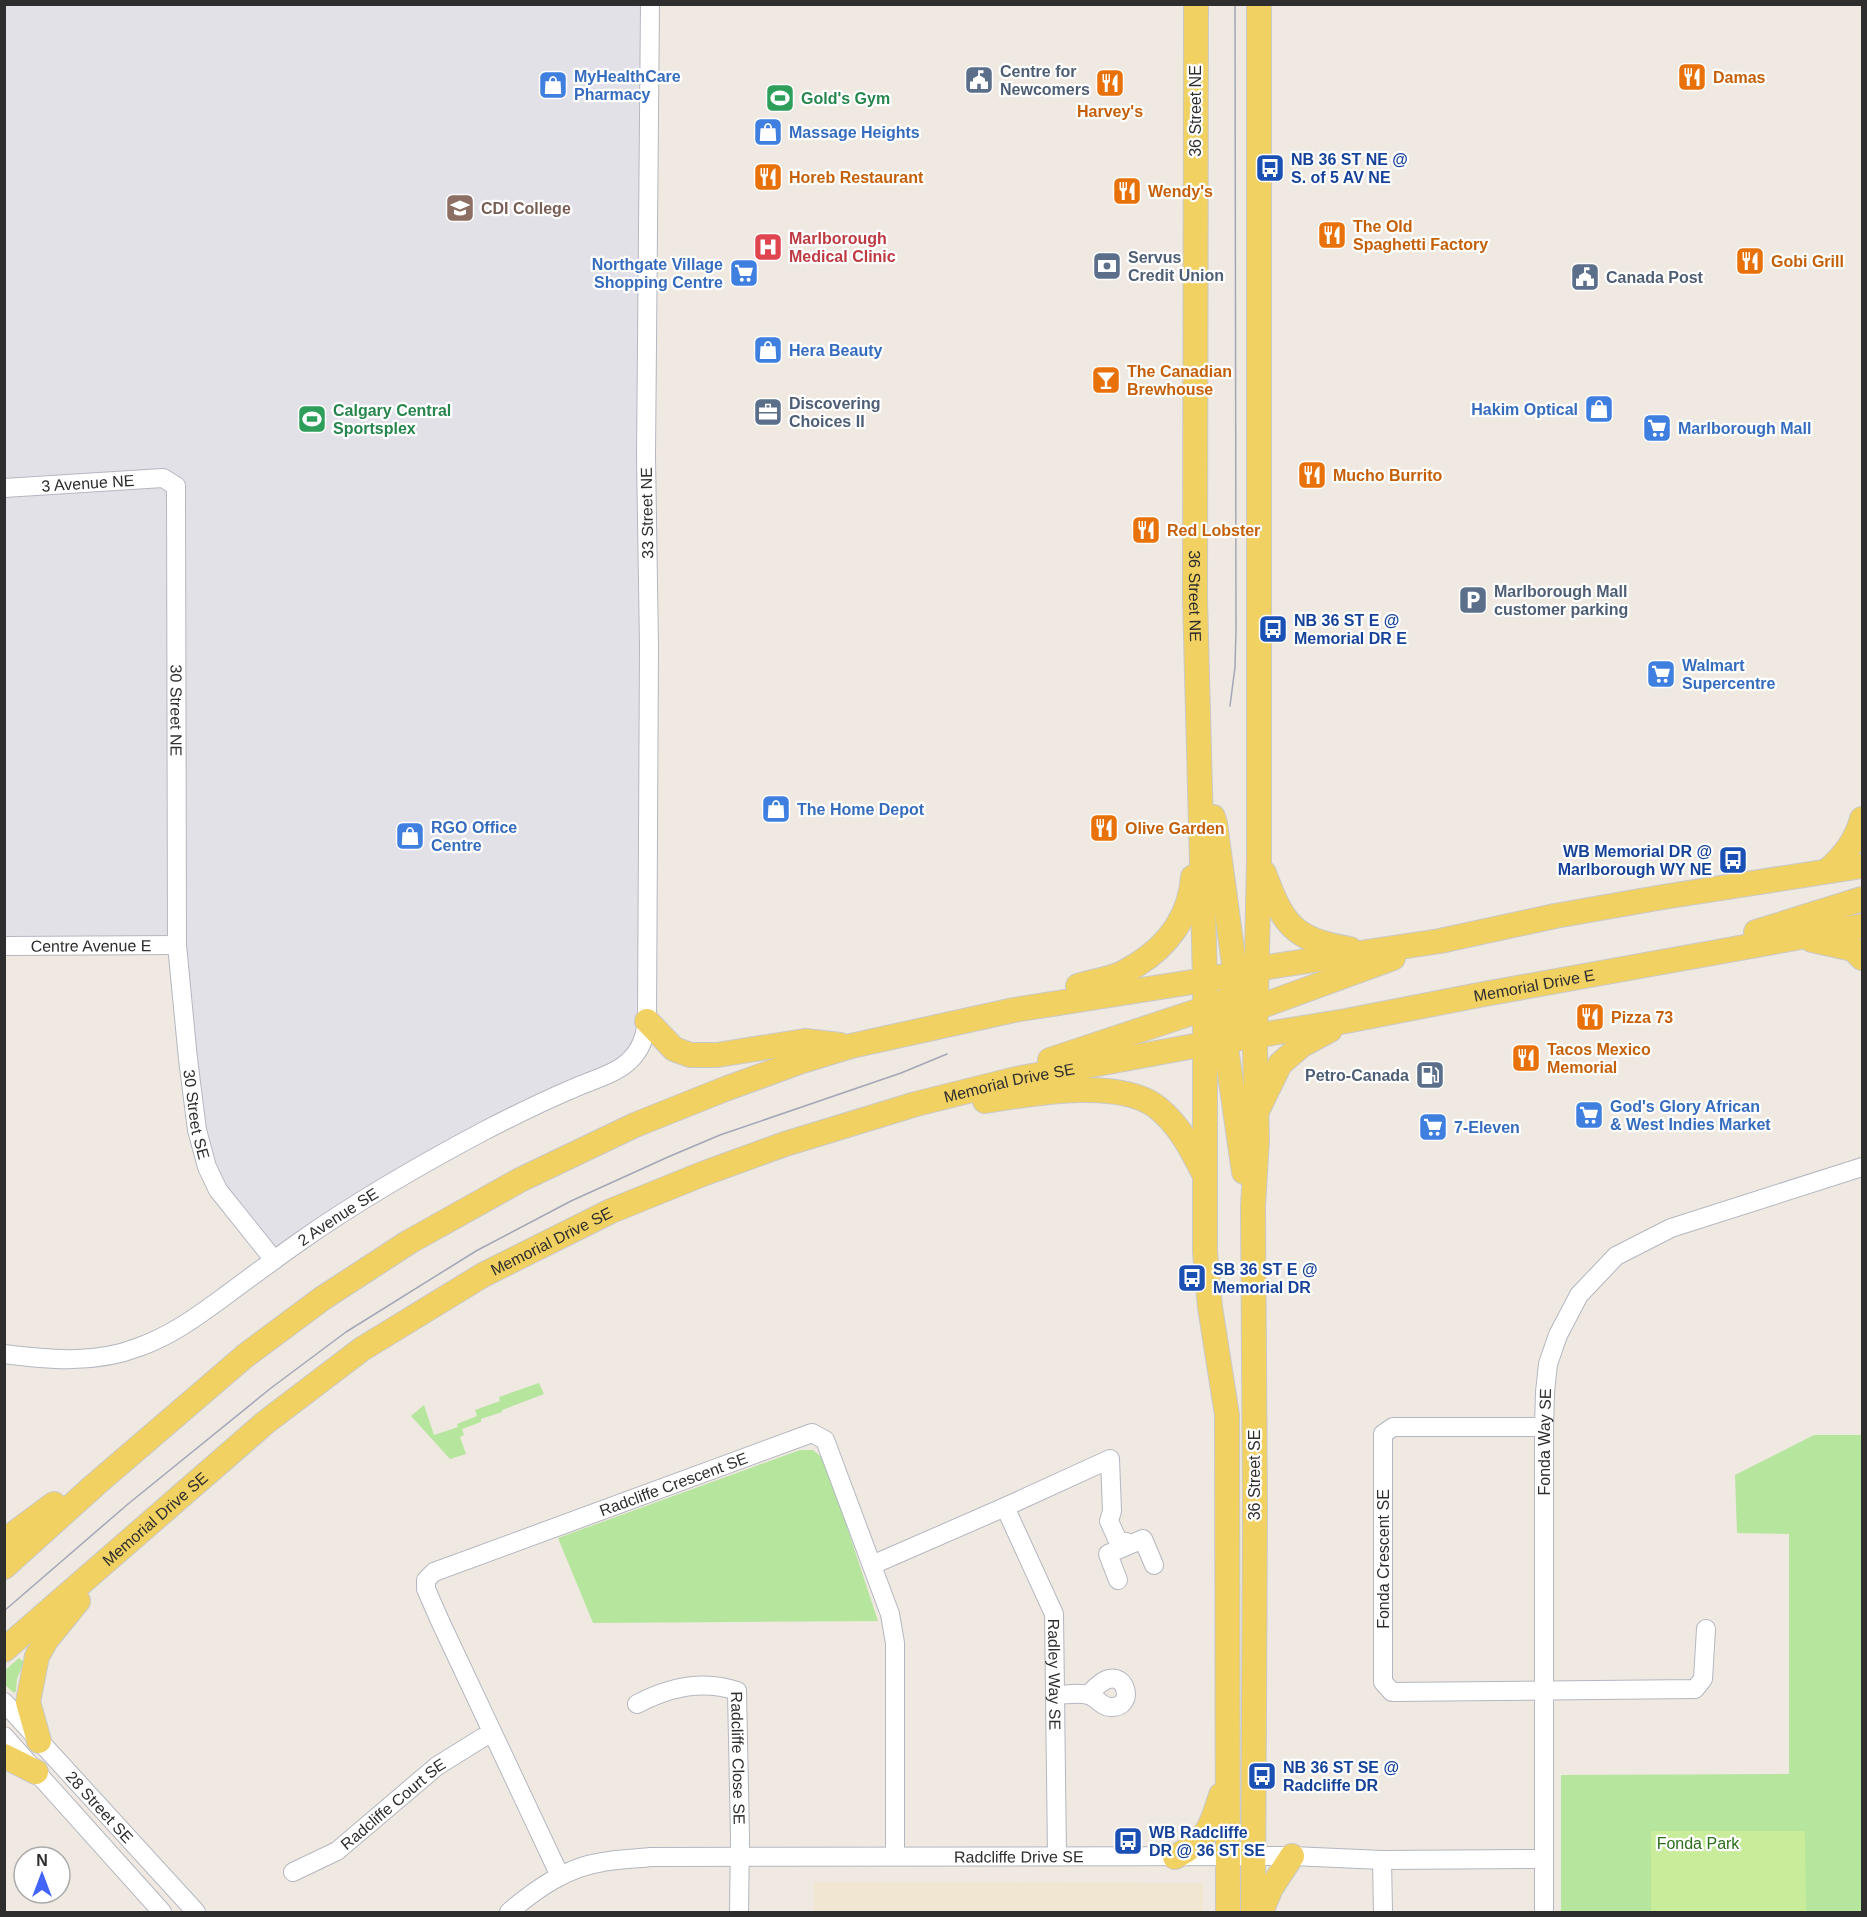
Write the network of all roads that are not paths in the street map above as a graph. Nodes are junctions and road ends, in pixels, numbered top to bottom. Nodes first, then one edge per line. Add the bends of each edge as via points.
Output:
1 (650, 4) edge
2 (1259, 4) edge
3 (1195, 6) edge
4 (169, 482) joint
5 (4, 488) edge
6 (1201, 790) junction
7 (1863, 819) edge
8 (1202, 824) junction
9 (1259, 860) junction
10 (1863, 866) edge
11 (1827, 871) junction
12 (1863, 899) edge
13 (1863, 926) edge
14 (1801, 938) junction
15 (1440, 941) junction
16 (177, 945) junction
17 (4, 946) edge
18 (1366, 952) junction
19 (1863, 958) edge
20 (1656, 963) junction
21 (1205, 980) junction
22 (1231, 1008) junction
23 (1014, 1010) junction
24 (647, 1021) junction
25 (1346, 1021) junction
26 (1256, 1037) junction
27 (851, 1046) junction
28 (1016, 1079) junction
29 (916, 1104) junction
30 (1256, 1113) junction
31 (1863, 1167) edge
32 (1204, 1174) junction
33 (1253, 1206) junction
34 (274, 1260) junction
35 (4, 1354) edge
36 (1544, 1427) junction
37 (96, 1484) junction
38 (1005, 1507) junction
39 (4, 1541) edge
40 (1126, 1544) junction
41 (119, 1551) junction
42 (872, 1564) junction
43 (1154, 1565) dead end
44 (4, 1567) edge
45 (1118, 1580) dead end
46 (1706, 1629) dead end
47 (4, 1650) edge
48 (1544, 1690) junction
49 (1055, 1695) junction
50 (1088, 1695) dead end
51 (4, 1702) edge
52 (637, 1704) dead end
53 (493, 1734) junction
54 (4, 1736) edge
55 (39, 1741) junction
56 (4, 1756) edge
57 (36, 1772) junction
58 (1228, 1772) junction
59 (740, 1856) junction
60 (895, 1856) junction
61 (1057, 1856) junction
62 (1292, 1856) junction
63 (1175, 1857) junction
64 (1228, 1857) junction
65 (1253, 1857) junction
66 (1543, 1859) junction
67 (1382, 1860) junction
68 (293, 1872) dead end
69 (560, 1876) junction
70 (162, 1912) edge
71 (196, 1912) edge
72 (509, 1912) edge
73 (739, 1912) edge
74 (1228, 1912) edge
75 (1253, 1912) edge
76 (1261, 1912) edge
77 (1383, 1912) edge
78 (1544, 1912) edge

1 - 24 street, 33 Street NE
2 - 9 main road
3 - 6 main road, 36 Street NE via 1195,598
4 - 5 street, 3 Avenue NE via 164,478
4 - 16 street, 30 Street NE via 176,486
6 - 8 main road, 36 Street NE
6 - 22 main road via 1215,823
7 - 11 main road via 1854,841
8 - 21 main road, 36 Street NE
8 - 23 main road via 1185,911 1164,944 1120,975 1049,993
9 - 18 main road via 1280,912 1296,931 1313,941
9 - 22 main road
10 - 11 main road
11 - 15 main road via 1555,916
12 - 20 main road
13 - 14 main road, Memorial Drive E
14 - 19 main road via 1853,950
14 - 20 main road, Memorial Drive E
15 - 18 main road
15 - 22 main road
16 - 17 street, Centre Avenue E
16 - 34 street, 30 Street SE via 197,1130 207,1167 218,1190
18 - 22 main road
20 - 25 main road, Memorial Drive E
21 - 22 main road
21 - 23 main road
22 - 26 main road
22 - 28 main road, Memorial Drive SE
22 - 28 main road via 1036,1065
22 - 32 main road, 36 Street SE
22 - 33 main road via 1245,1180
23 - 27 main road
24 - 27 main road via 674,1049 690,1055 717,1055 806,1041
24 - 34 street, 2 Avenue SE via 641,1046 625,1065 544,1101 410,1172
25 - 26 main road, Memorial Drive E
25 - 30 main road via 1302,1046 1280,1064
26 - 30 main road, 36 Street SE
27 - 37 main road via 635,1125 520,1180 409,1242 323,1298 245,1356
28 - 29 main road, Memorial Drive SE
29 - 32 main road via 941,1108 1058,1091 1102,1090 1137,1096 1157,1107 1184,1137
29 - 41 main road, Memorial Drive SE via 705,1173 611,1211 483,1275 362,1349 266,1422
30 - 33 main road, 36 Street SE
31 - 36 street, Fonda Way SE via 1671,1228 1616,1256 1579,1295 1558,1335 1548,1364
32 - 58 main road, 36 Street SE via 1209,1296 1227,1415
33 - 65 main road, 36 Street SE
34 - 35 street, 2 Avenue SE via 189,1322 139,1347 80,1359
36 - 48 street, Fonda Way SE
36 - 48 street, Fonda Crescent SE via 1393,1427 1383,1434 1383,1682 1392,1692
37 - 39 main road via 74,1489
37 - 44 main road
38 - 40 street via 1110,1459 1112,1511 1121,1516 1128,1536
38 - 42 street
38 - 49 street, Radley Way SE via 1054,1614
40 - 43 street via 1143,1539
40 - 45 street via 1108,1554
41 - 47 main road, Memorial Drive SE
41 - 55 main road via 37,1656 28,1702
42 - 53 street, Radcliffe Crescent SE via 825,1440 812,1433 434,1572 426,1580 426,1589
42 - 60 street, Radcliffe Crescent SE via 890,1614 895,1643
46 - 48 street via 1703,1679 1695,1689
48 - 66 street, Fonda Way SE
49 - 50 street
49 - 61 street, Radley Way SE
51 - 55 street, 28 Street SE
52 - 59 street, Radcliffe Close SE via 677,1687 722,1686 737,1691
53 - 68 street, Radcliffe Court SE via 437,1766 337,1851
53 - 69 street, Radcliffe Crescent SE
54 - 57 street, 28 Street SE
55 - 71 street, 28 Street SE
56 - 57 main road
57 - 70 street, 28 Street SE
58 - 63 main road via 1207,1833
58 - 64 main road, 36 Street SE
59 - 60 street, Radcliffe Drive SE
59 - 69 street, Radcliffe Drive SE via 601,1862
59 - 73 street
60 - 61 street, Radcliffe Drive SE
61 - 63 street, Radcliffe Drive SE
62 - 65 street, Radcliffe Drive SE
62 - 67 street, Radcliffe Drive SE
62 - 76 main road
63 - 64 street, Radcliffe Drive SE
64 - 65 street, Radcliffe Drive SE
64 - 74 main road, 36 Street SE
65 - 75 main road, 36 Street SE
66 - 67 street, Radcliffe Drive SE
66 - 78 street, Fonda Way SE
67 - 77 street
69 - 72 street, Radcliffe Drive SE

